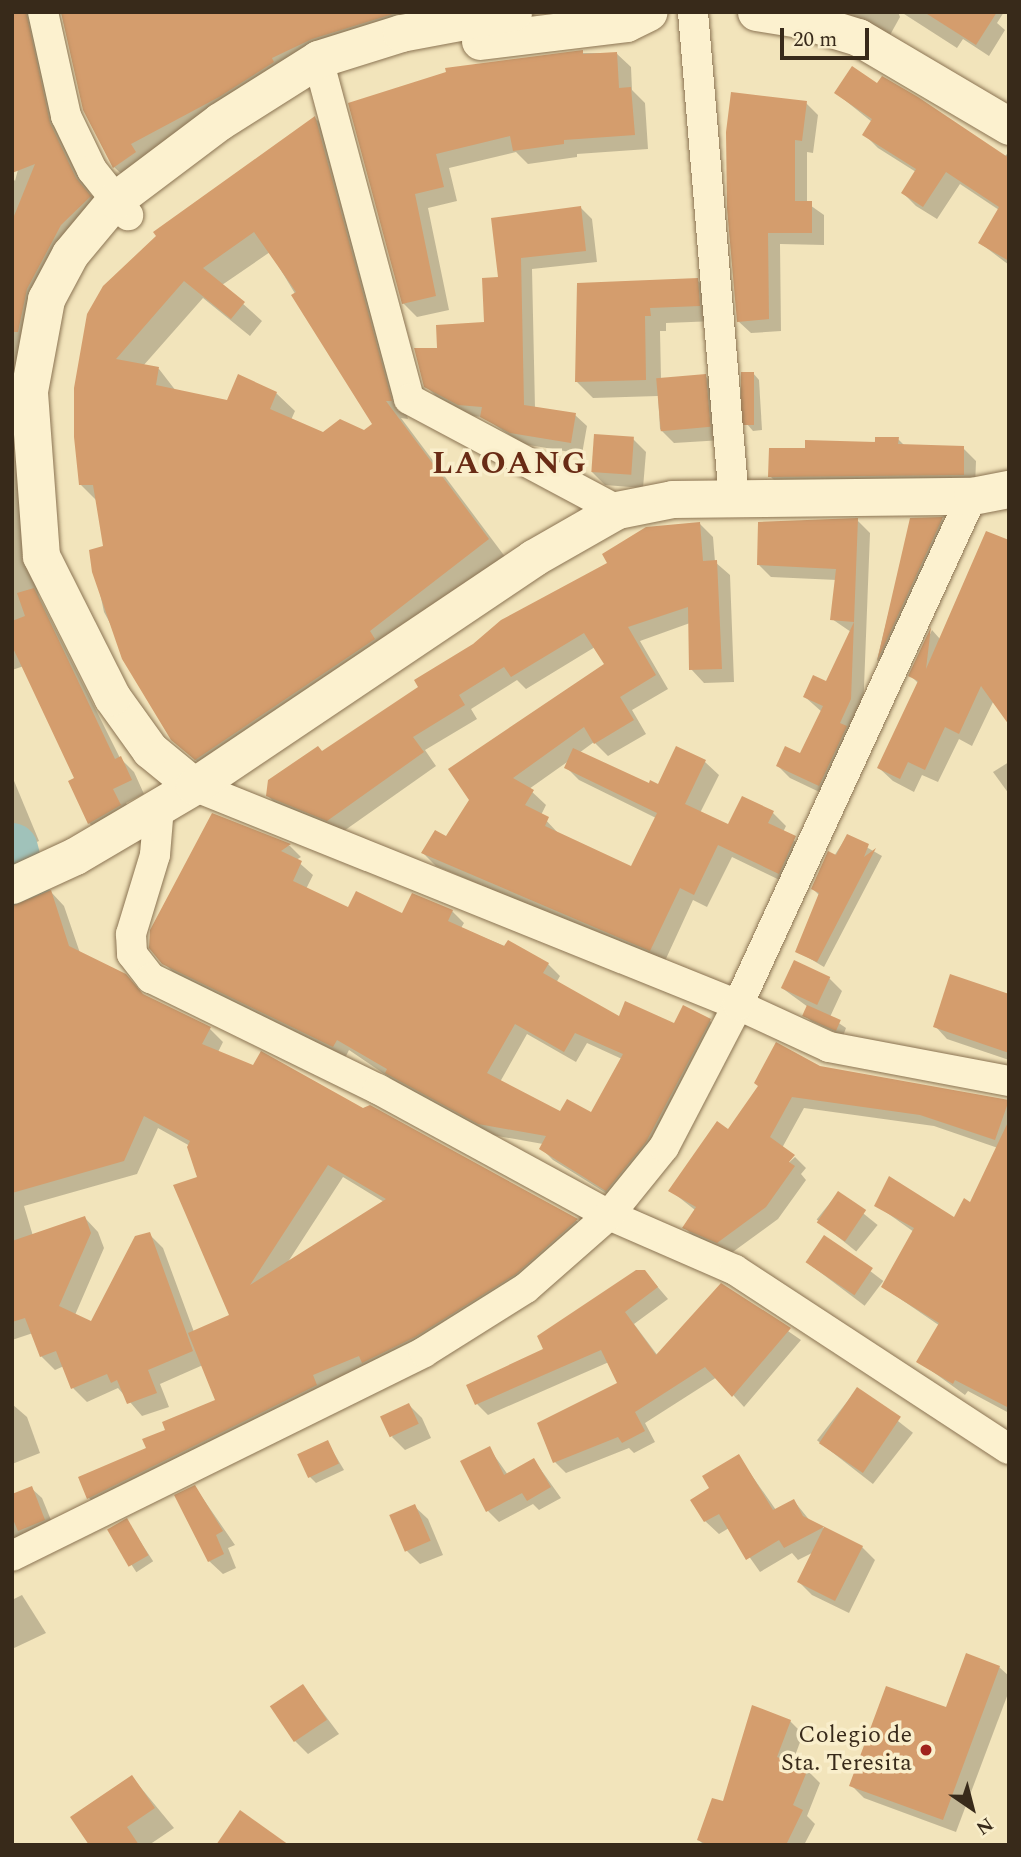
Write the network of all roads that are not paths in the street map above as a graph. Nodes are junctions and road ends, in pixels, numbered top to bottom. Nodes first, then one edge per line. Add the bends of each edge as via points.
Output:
1 (43, 12) edge
2 (513, 12) edge
3 (649, 12) edge
4 (693, 12) edge
5 (756, 12) edge
6 (322, 69) junction
7 (1009, 126) edge
8 (122, 207) junction
9 (1009, 489) edge
10 (972, 496) junction
11 (734, 497) junction
12 (617, 510) junction
13 (194, 786) junction
14 (159, 807) junction
15 (12, 885) edge
16 (738, 1005) junction
17 (1009, 1082) edge
18 (609, 1215) junction
19 (1009, 1449) edge
20 (12, 1556) edge

1 - 8 street via 66,116 93,170
2 - 6 street via 401,33
3 - 6 street via 626,23 507,35
4 - 11 street
5 - 7 street via 858,37
6 - 8 street via 233,137
6 - 12 street via 410,399
8 - 13 street via 64,304 45,391 56,581 112,697 150,750
9 - 10 street
10 - 11 street
10 - 16 street
11 - 12 street via 672,499
12 - 13 street via 533,558
13 - 14 street
13 - 16 street
14 - 15 street
14 - 18 street via 155,855 131,934 132,954 151,978 378,1089
16 - 17 street via 829,1047
16 - 18 street via 664,1147
18 - 19 street via 735,1270
18 - 20 street via 526,1288 424,1352

